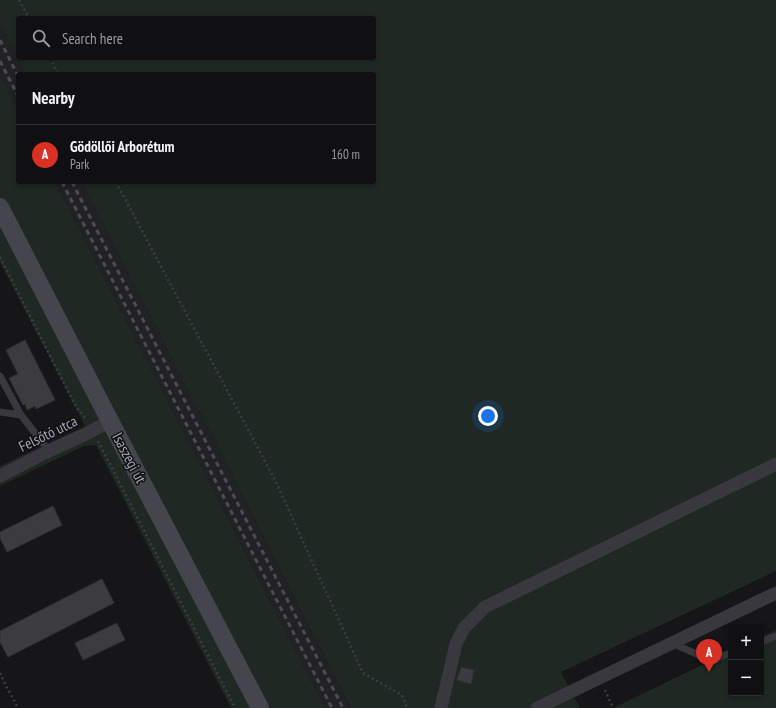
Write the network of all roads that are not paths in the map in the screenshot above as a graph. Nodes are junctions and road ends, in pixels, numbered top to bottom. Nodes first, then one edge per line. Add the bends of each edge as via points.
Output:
1 (0, 207) edge
2 (0, 376) edge
3 (0, 412) edge
4 (21, 415) junction
5 (110, 421) junction
6 (49, 450) junction
7 (776, 464) edge
8 (0, 476) edge
9 (776, 593) edge
10 (776, 636) edge
11 (764, 641) edge
12 (672, 643) junction
13 (728, 653) edge
14 (260, 708) edge
15 (441, 708) edge
16 (537, 708) edge

1 - 5 main road, Isaszegi út
2 - 4 lane
3 - 4 lane
4 - 6 lane
5 - 6 street, Felsőtó utca
5 - 14 main road, Isaszegi út
6 - 8 street, Felsőtó utca
7 - 15 street via 485,607 464,628 456,644
9 - 12 street
10 - 11 lane
12 - 13 lane via 710,660
12 - 16 street

